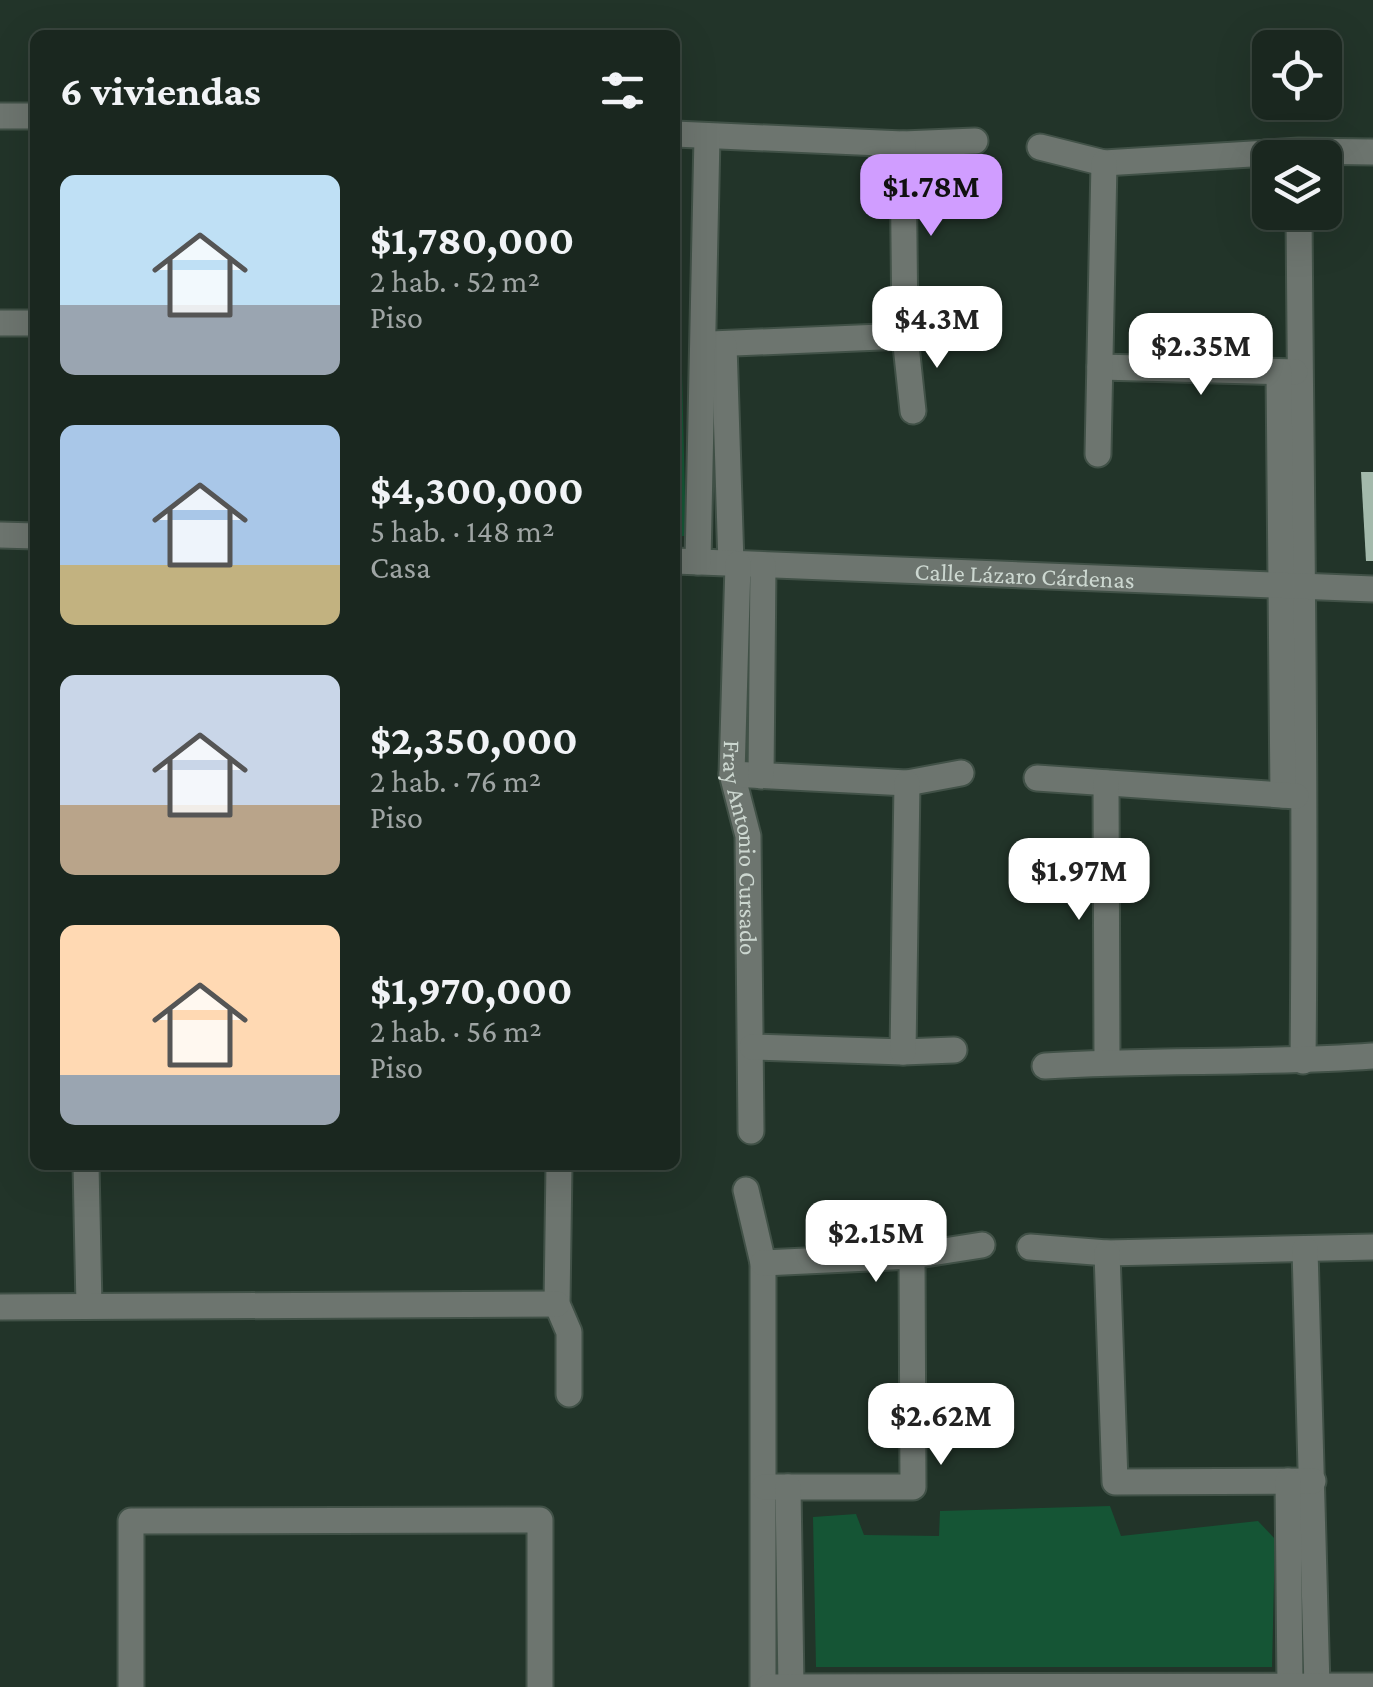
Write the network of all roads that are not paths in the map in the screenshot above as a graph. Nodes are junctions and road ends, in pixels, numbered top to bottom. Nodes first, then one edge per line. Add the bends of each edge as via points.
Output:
1 (0, 116) edge
2 (30, 116) edge
3 (680, 134) edge
4 (707, 136) junction
5 (975, 142) dead end
6 (903, 144) junction
7 (1040, 147) dead end
8 (1373, 152) edge
9 (1342, 153) edge
10 (1252, 156) edge
11 (1104, 163) junction
12 (1299, 230) edge
13 (0, 323) edge
14 (30, 324) edge
15 (905, 336) junction
16 (712, 344) junction
17 (1100, 367) junction
18 (1290, 372) junction
19 (913, 412) dead end
20 (1098, 454) dead end
21 (0, 535) edge
22 (30, 536) edge
23 (686, 562) edge
24 (744, 564) junction
25 (1290, 586) junction
26 (1373, 589) edge
27 (961, 773) dead end
28 (732, 774) junction
29 (761, 776) junction
30 (1037, 778) dead end
31 (907, 783) junction
32 (1106, 783) junction
33 (1294, 796) junction
34 (752, 1047) junction
35 (954, 1050) dead end
36 (903, 1052) junction
37 (1372, 1056) edge
38 (1303, 1061) junction
39 (1107, 1062) junction
40 (1045, 1066) dead end
41 (751, 1131) dead end
42 (86, 1170) edge
43 (559, 1170) edge
44 (746, 1190) dead end
45 (982, 1245) dead end
46 (1373, 1246) edge
47 (1030, 1247) dead end
48 (1306, 1250) junction
49 (1107, 1253) junction
50 (912, 1256) junction
51 (764, 1263) junction
52 (557, 1304) junction
53 (88, 1306) junction
54 (1, 1307) edge
55 (569, 1394) dead end
56 (1301, 1481) junction
57 (776, 1487) junction
58 (791, 1686) edge
59 (1290, 1686) edge
60 (1317, 1686) edge
61 (1373, 1686) edge
62 (131, 1687) edge
63 (540, 1687) edge
64 (766, 1687) edge

1 - 2 street
3 - 4 street
4 - 6 street
4 - 16 street, Fray Antonio Cursado
5 - 6 street
6 - 15 street
7 - 11 street
8 - 9 street
10 - 11 street
11 - 17 street
12 - 18 street
13 - 14 street
15 - 16 street
15 - 19 street
16 - 23 street, Fray Antonio Cursado
16 - 24 street, Fray Antonio Cursado
17 - 18 street
17 - 20 street
18 - 25 street
21 - 22 street
23 - 24 street, Calle Lázaro Cárdenas
24 - 25 street, Calle Lázaro Cárdenas
24 - 28 street, Fray Antonio Cursado
24 - 29 street
25 - 26 street, Calle Lázaro Cárdenas
25 - 33 street
27 - 31 street
28 - 29 street
28 - 34 street, Fray Antonio Cursado via 748,836
29 - 31 street
30 - 32 street
31 - 36 street
32 - 33 street
32 - 39 street
33 - 38 street
34 - 36 street
34 - 41 street, Fray Antonio Cursado
35 - 36 street
37 - 38 street
38 - 39 street
39 - 40 street
42 - 53 street
43 - 52 street
44 - 51 street
45 - 50 street
46 - 48 street
47 - 49 street
48 - 49 street
48 - 56 street
49 - 56 street via 1114,1482
50 - 51 street
50 - 57 street via 913,1487
51 - 57 street
52 - 53 street
52 - 55 street via 568,1332
53 - 54 street
56 - 59 street
56 - 60 street
57 - 58 street
57 - 64 street
58 - 59 street
58 - 64 street
59 - 60 street
60 - 61 street
62 - 63 street via 131,1521 540,1520

